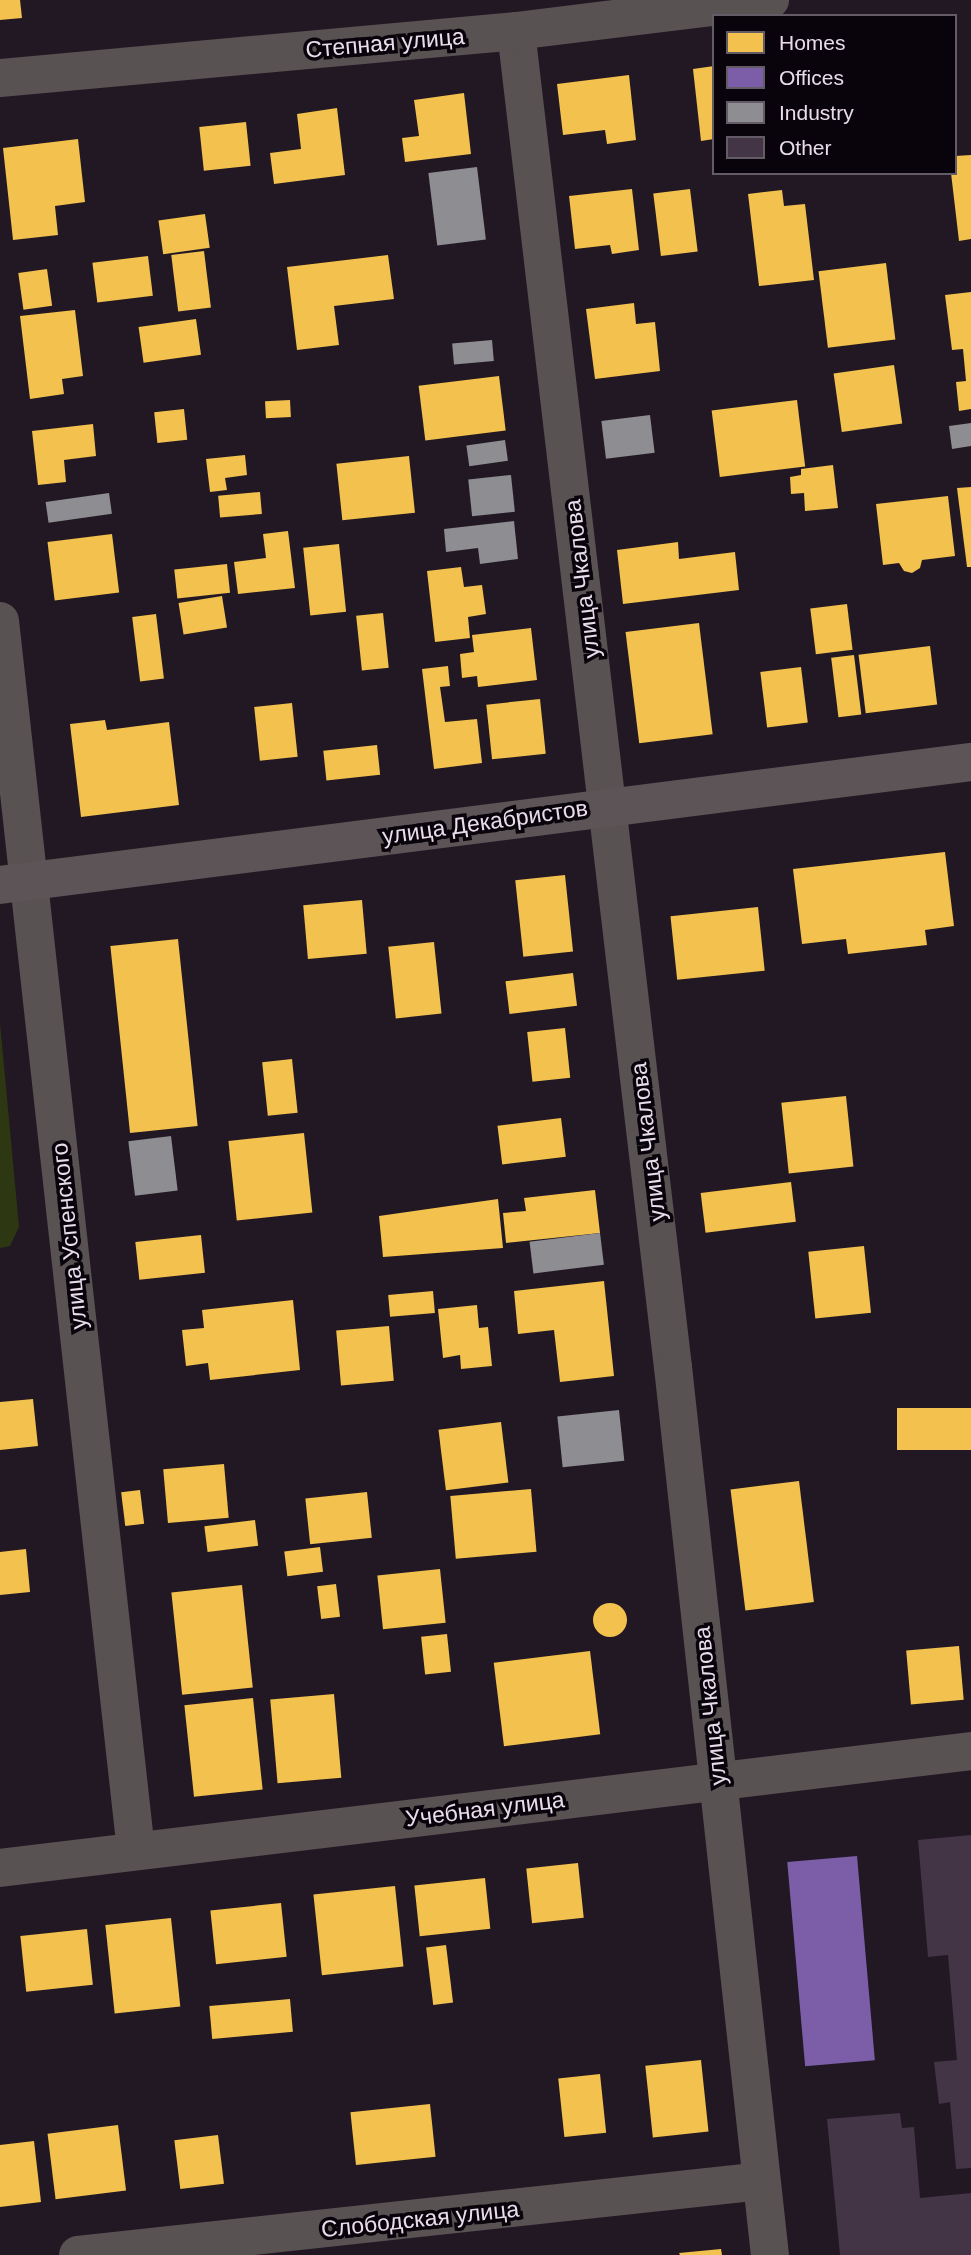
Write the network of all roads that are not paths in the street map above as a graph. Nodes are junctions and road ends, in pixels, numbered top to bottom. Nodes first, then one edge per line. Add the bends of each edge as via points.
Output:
1 (770, 0) edge
2 (516, 31) junction
3 (0, 78) edge
4 (0, 621) edge
5 (971, 762) edge
6 (609, 806) junction
7 (15, 883) edge
8 (971, 1751) edge
9 (718, 1780) junction
10 (136, 1851) junction
11 (0, 1868) edge
12 (761, 2181) junction
13 (78, 2255) edge
14 (770, 2255) edge

1 - 2 street, Степная улица
2 - 3 street, Степная улица
2 - 6 street, улица Чкалова
4 - 7 street, улица Успенского
5 - 6 street, улица Декабристов
6 - 7 street, улица Декабристов
6 - 9 street, улица Чкалова
7 - 10 street, улица Успенского
8 - 9 street, Учебная улица
9 - 10 street, Учебная улица
9 - 12 street, улица Чкалова
10 - 11 street, Учебная улица
12 - 13 street, Слободская улица
12 - 14 street, улица Чкалова

